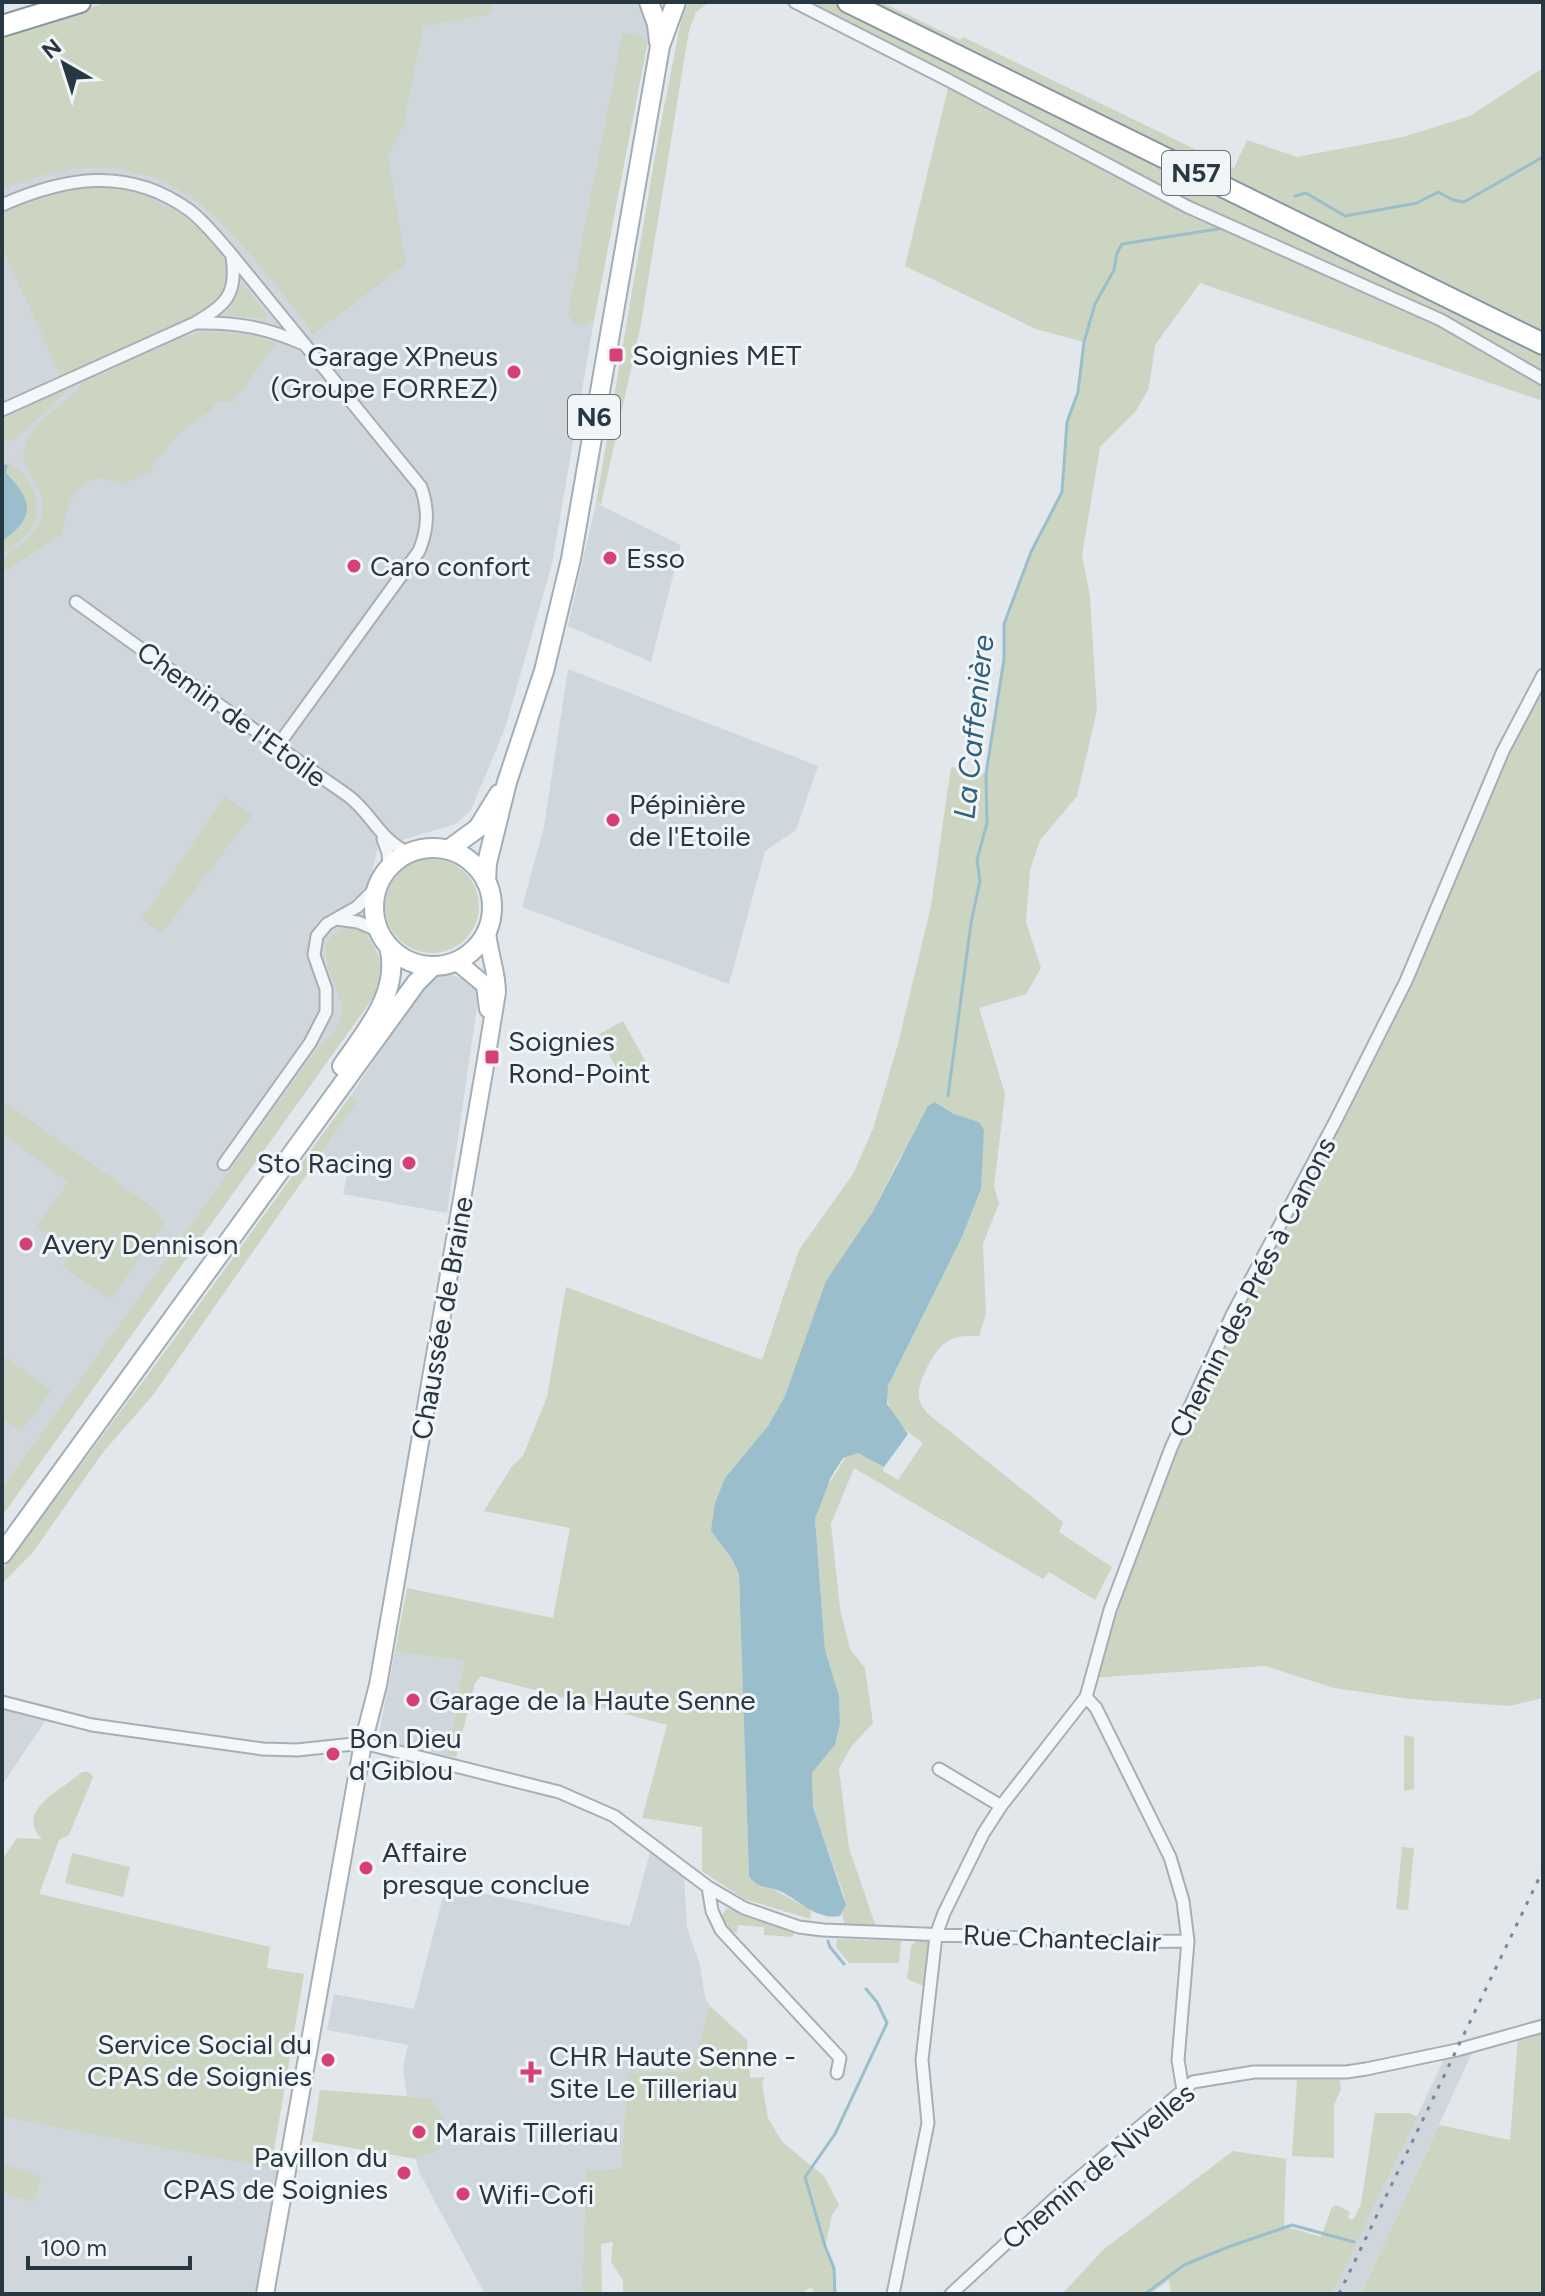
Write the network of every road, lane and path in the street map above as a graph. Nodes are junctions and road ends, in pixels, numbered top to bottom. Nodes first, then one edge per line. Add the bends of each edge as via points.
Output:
1 (80, 2) edge
2 (649, 2) edge
3 (676, 2) edge
4 (795, 2) edge
5 (848, 2) edge
6 (2, 26) edge
7 (660, 46) junction
8 (2, 205) edge
9 (231, 254) junction
10 (195, 323) junction
11 (1543, 344) edge
12 (306, 345) junction
13 (1543, 379) edge
14 (2, 410) edge
15 (76, 602) dead end
16 (1543, 675) edge
17 (276, 748) junction
18 (507, 782) junction
19 (381, 834) junction
20 (448, 850) junction
21 (409, 853) junction
22 (389, 867) junction
23 (486, 882) junction
24 (378, 886) junction
25 (336, 919) junction
26 (487, 930) junction
27 (384, 939) junction
28 (456, 961) junction
29 (433, 966) junction
30 (224, 1164) dead end
31 (2, 1533) edge
32 (2, 1554) edge
33 (1086, 1697) junction
34 (2, 1702) edge
35 (371, 1705) junction
36 (363, 1743) junction
37 (939, 1769) dead end
38 (1001, 1806) junction
39 (708, 1887) junction
40 (936, 1935) junction
41 (1188, 1941) junction
42 (1543, 2026) edge
43 (837, 2073) dead end
44 (1183, 2090) junction
45 (265, 2294) edge
46 (893, 2294) edge
47 (951, 2294) edge

1 - 6 highway
2 - 7 main road, N6
3 - 7 main road, N6
4 - 13 street via 1188,207 1441,320
5 - 11 highway, N57
7 - 18 main road, N6 via 571,559 544,671
8 - 9 street via 62,183 112,180 156,192 188,209
9 - 10 street via 233,284 228,298
9 - 12 street
10 - 12 street via 259,327
10 - 14 street
12 - 17 street via 416,479 427,520 419,551
15 - 17 street, Chemin de l'Etoile
16 - 33 street, Chemin des Prés à Canons via 1503,751 1406,981 1233,1313 1171,1448 1110,1610
17 - 19 street, Chemin de l'Etoile via 351,798
18 - 20 main road, N6 via 478,828
18 - 23 main road, N6
19 - 21 street, Chemin de l'Etoile
19 - 22 street, Chemin de l'Etoile
20 - 21 main road
20 - 23 main road via 467,858
21 - 22 main road
22 - 24 main road
23 - 26 main road, N6 via 492,908
24 - 25 street
24 - 27 main road via 374,909
25 - 27 street via 358,922
25 - 30 street via 314,944 328,1002 323,1020
26 - 28 main road via 474,949
26 - 35 street, Chaussée de Braine via 497,992
27 - 29 main road via 405,959
27 - 31 main road via 394,966 375,1018
28 - 29 main road
28 - 35 street, Chaussée de Braine via 485,985 488,1013 371,1681
29 - 32 main road
33 - 38 street, Chemin des Prés à Canons
33 - 41 street via 1170,1857
34 - 36 street, Rue Chanteclair via 92,1725 263,1749
35 - 36 street, Chaussée de Braine
36 - 39 street, Rue Chanteclair via 580,1800 630,1827
36 - 45 street, Chaussée de Braine
37 - 38 street
38 - 40 street, Chemin des Prés à Canons
39 - 40 street, Rue Chanteclair via 744,1908 799,1927
39 - 43 street via 721,1930 840,2058
40 - 41 street, Rue Chanteclair
40 - 46 street, Chemin des Prés à Canons via 922,2060 928,2123
41 - 44 street via 1178,2060
42 - 44 street, Chemin de Nivelles via 1366,2069 1254,2072 1205,2078
44 - 47 street, Chemin de Nivelles

